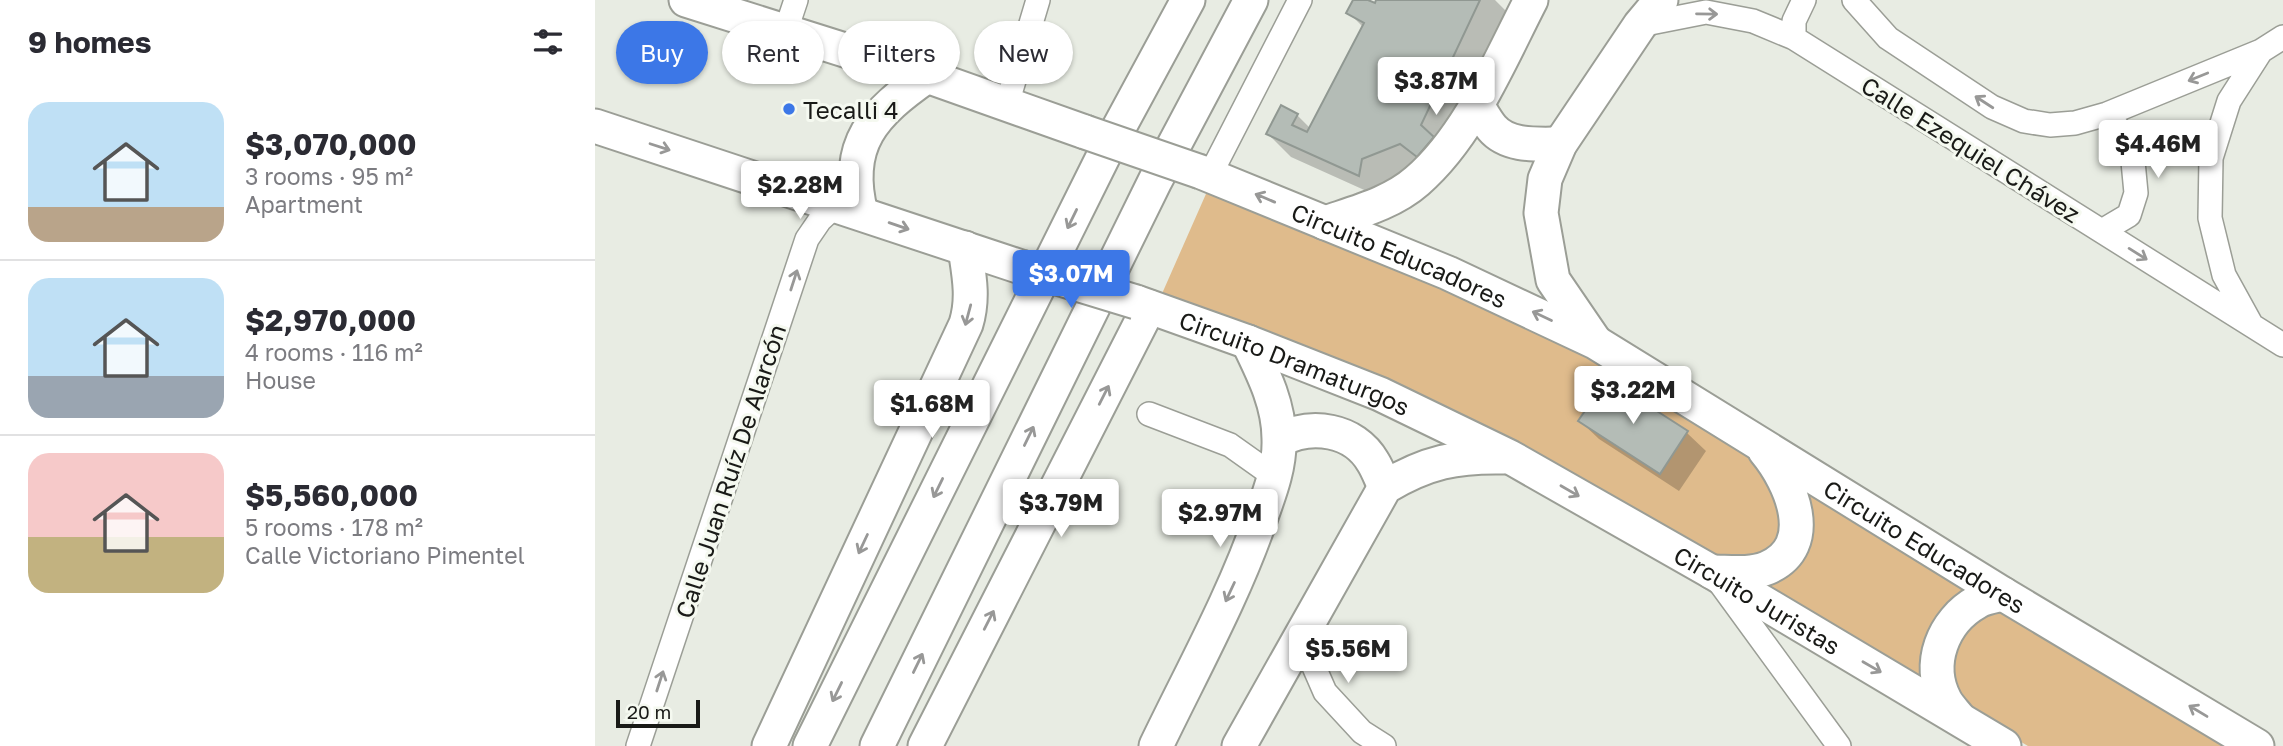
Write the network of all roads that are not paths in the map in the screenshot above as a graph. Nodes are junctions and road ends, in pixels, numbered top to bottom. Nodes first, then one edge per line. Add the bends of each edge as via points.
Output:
1 (686, 0) edge
2 (1038, 0) edge
3 (1188, 0) edge
4 (1251, 0) edge
5 (1300, 0) edge
6 (1531, 0) edge
7 (1804, 0) edge
8 (1854, 0) edge
9 (1651, 12) edge
10 (791, 15) edge
11 (838, 36) edge
12 (2283, 37) edge
13 (1794, 38) junction
14 (2262, 51) junction
15 (916, 84) edge
16 (950, 84) edge
17 (1007, 104) junction
18 (1477, 105) junction
19 (2107, 114) junction
20 (595, 126) edge
21 (1560, 144) junction
22 (1206, 173) junction
23 (849, 209) junction
24 (1325, 223) junction
25 (2102, 231) junction
26 (965, 248) junction
27 (1142, 304) junction
28 (2253, 327) junction
29 (1248, 342) junction
30 (1595, 342) junction
31 (2283, 345) edge
32 (1149, 414) dead end
33 (1280, 440) junction
34 (1756, 440) junction
35 (1510, 457) junction
36 (1275, 477) junction
37 (1385, 487) junction
38 (1712, 572) junction
39 (2003, 594) junction
40 (1301, 637) junction
41 (1958, 717) junction
42 (638, 746) edge
43 (769, 746) edge
44 (810, 746) edge
45 (877, 746) edge
46 (925, 746) edge
47 (1156, 746) edge
48 (1239, 746) edge
49 (1384, 746) edge
50 (1839, 746) edge
51 (2004, 746) edge
52 (2257, 746) edge

1 - 10 main road, Circuito Educadores
2 - 17 street
3 -> 44 main road via 1103,157
45 -> 4 main road via 1154,181
5 - 22 street
6 - 18 main road
7 - 13 street via 1794,21
19 -> 8 street via 2050,125 2024,121 1992,107 1888,38
9 -> 13 street, Calle Ezequiel Chávez via 1706,12 1752,21
9 - 21 main road, Circuito Educadores
10 - 11 main road, Circuito Educadores
12 - 14 street
13 - 25 street, Calle Ezequiel Chávez
14 -> 19 street
14 - 28 street via 2229,101 2211,158 2210,218 2224,275
15 - 23 main road via 867,129
16 - 17 main road, Circuito Educadores
17 - 22 main road, Circuito Educadores, bridge
18 - 21 main road via 1493,130 1509,139
18 - 24 main road via 1448,148 1417,181 1377,205
19 - 25 street via 2133,151 2136,192 2129,215
20 -> 23 main road, Circuito Dramaturgos
21 - 30 main road, Circuito Educadores via 1545,179 1541,213 1545,243 1553,279
24 -> 22 main road, Circuito Educadores
23 -> 26 main road, Circuito Dramaturgos
42 -> 23 street, Calle Juan Ruíz De Alarcón via 807,239 820,220
30 -> 24 main road, Circuito Educadores via 1448,273
25 -> 28 street, Calle Ezequiel Chávez
26 - 27 main road, Circuito Dramaturgos, bridge
26 -> 43 main road via 971,289 966,324
27 - 29 main road, Circuito Dramaturgos
46 -> 27 main road
28 - 31 street, Calle Ezequiel Chávez
29 - 33 main road via 1276,409
29 - 35 main road, Circuito Dramaturgos via 1380,394
30 - 34 main road, Circuito Educadores
32 - 36 street via 1230,445
33 - 36 main road
33 - 37 main road via 1305,430 1341,435 1373,460
34 - 38 main road via 1789,487 1796,512 1791,549 1766,568
34 - 39 main road, Circuito Educadores
35 - 37 main road via 1471,456 1442,462
35 -> 38 main road, Circuito Juristas
36 -> 47 main road via 1251,546
37 - 40 main road
38 -> 41 main road, Circuito Juristas
38 - 50 street
39 - 41 main road via 1979,600 1958,615 1944,635 1937,656 1938,678 1945,700
52 -> 39 main road, Circuito Educadores
40 - 48 main road
40 - 49 street via 1325,692 1362,732
41 - 51 main road, Circuito Juristas

